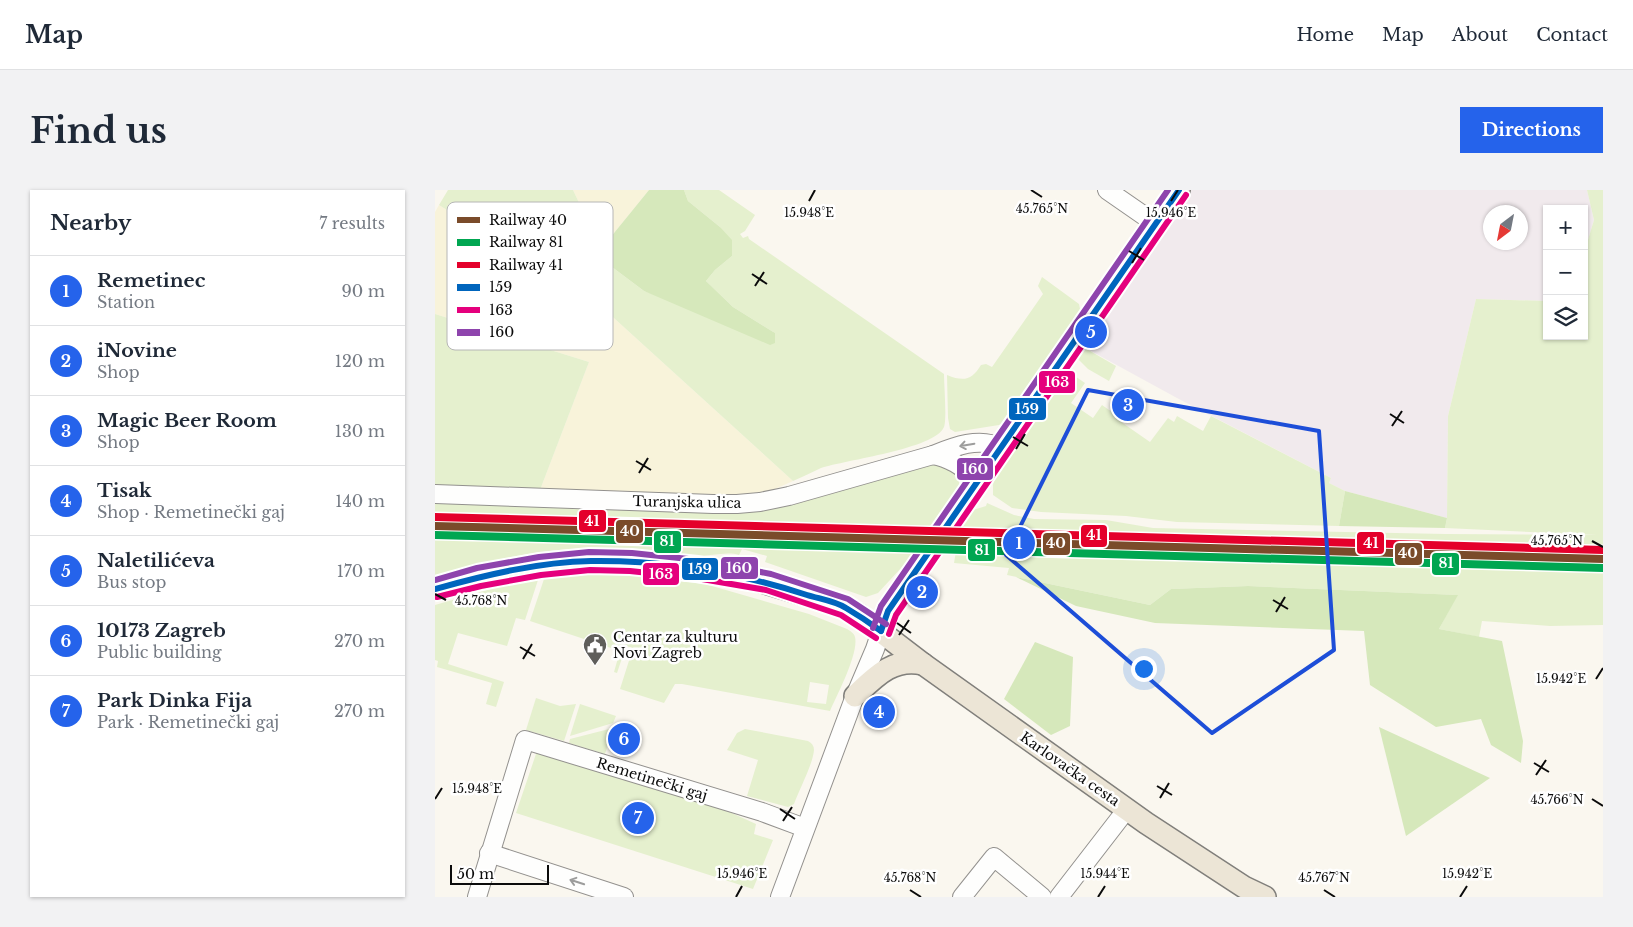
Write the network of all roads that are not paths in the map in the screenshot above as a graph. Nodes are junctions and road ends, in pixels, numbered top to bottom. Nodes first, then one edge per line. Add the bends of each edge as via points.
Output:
1 (1107, 190) edge
2 (1179, 190) edge
3 (1155, 224) junction
4 (1001, 448) junction
5 (933, 455) junction
6 (978, 480) junction
7 (435, 494) edge
8 (435, 589) edge
9 (881, 631) junction
10 (923, 664) junction
11 (855, 696) junction
12 (1127, 809) junction
13 (805, 828) junction
14 (489, 852) junction
15 (477, 897) edge
16 (624, 897) edge
17 (780, 897) edge
18 (962, 897) edge
19 (1042, 897) edge
20 (1059, 897) edge
21 (1265, 897) edge

1 - 3 street
2 - 3 main road
3 - 4 main road
4 -> 5 street, Turanjska ulica via 979,442
4 - 6 main road
5 - 6 street via 954,462
5 - 7 street, Turanjska ulica via 789,496 737,504
6 - 9 main road via 891,606
8 - 9 main road, Karlovačka cesta via 540,566 590,561 631,562 714,571 768,582 845,607
9 - 10 main road, Karlovačka cesta
9 - 11 street
10 - 11 main road via 907,662 893,665
10 - 12 main road, Karlovačka cesta
11 - 13 street
12 - 20 street
12 - 21 main road, Karlovačka cesta via 1197,857
13 - 14 street, Remetinečki gaj via 525,740
13 - 17 street
14 - 15 street, Remetinečki gaj
16 -> 14 street
18 - 19 street via 994,857

